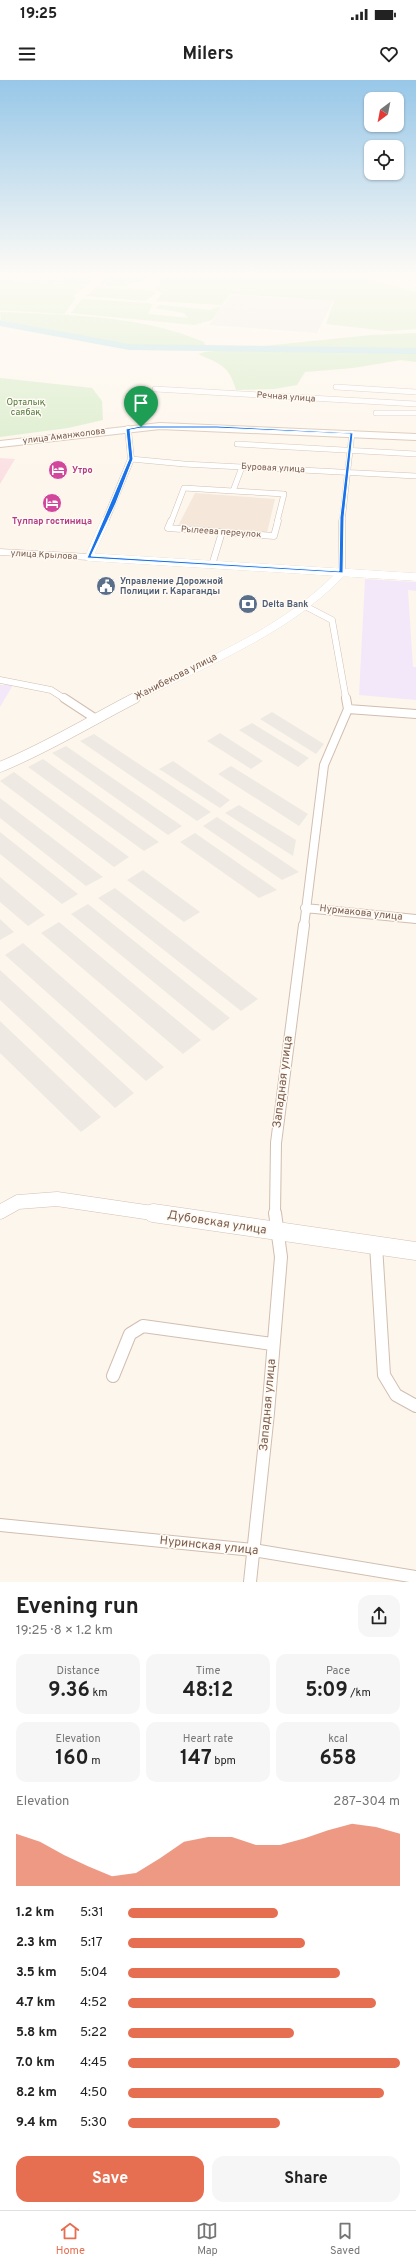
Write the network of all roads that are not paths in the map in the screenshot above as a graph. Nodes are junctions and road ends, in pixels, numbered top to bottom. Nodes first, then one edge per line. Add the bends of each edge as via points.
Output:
1 (336, 387) dead end
2 (155, 389) dead end
3 (416, 392) edge
4 (416, 404) edge
5 (376, 413) dead end
6 (416, 414) edge
7 (147, 426) junction
8 (128, 429) junction
9 (352, 433) junction
10 (416, 437) edge
11 (128, 439) junction
12 (0, 444) edge
13 (237, 444) dead end
14 (350, 450) junction
15 (416, 454) edge
16 (131, 459) junction
17 (242, 467) junction
18 (348, 472) junction
19 (416, 476) edge
20 (233, 491) junction
21 (222, 532) junction
22 (0, 552) edge
23 (89, 557) junction
24 (212, 565) junction
25 (342, 572) junction
26 (416, 577) edge
27 (305, 606) junction
28 (0, 680) edge
29 (348, 710) junction
30 (416, 714) edge
31 (96, 718) junction
32 (0, 767) edge
33 (305, 908) junction
34 (416, 919) edge
35 (0, 1212) edge
36 (276, 1232) junction
37 (376, 1246) junction
38 (416, 1251) edge
39 (272, 1344) junction
40 (113, 1376) dead end
41 (416, 1406) edge
42 (0, 1524) edge
43 (253, 1550) junction
44 (416, 1577) edge
45 (250, 1582) edge

1 - 3 street
2 - 4 street, Речная улица
5 - 6 street
7 - 8 main road, улица Аманжолова
7 - 9 main road, улица Аманжолова
7 - 11 street
8 - 11 street
8 - 12 main road, улица Аманжолова
9 - 10 main road, улица Аманжолова
9 - 14 street
11 - 16 street
13 - 14 street
14 - 15 street
14 - 18 street
16 - 17 street, Буровая улица
16 - 23 street
17 - 18 street, Буровая улица
17 - 20 street
18 - 19 street, Буровая улица
18 - 25 street via 342,517
20 - 21 street, Рылеева переулок via 184,488 168,528
20 - 21 street, Рылеева переулок via 284,494 274,536
21 - 24 street
22 - 23 street, улица Крылова
23 - 24 street
24 - 25 street
25 - 26 street
25 - 27 street, Жанибекова улица via 330,586
27 - 29 street via 332,620
27 - 31 street, Жанибекова улица via 276,626
28 - 31 street via 47,688
29 - 30 street
29 - 33 street, Западная улица via 324,765
31 - 32 street, Жанибекова улица via 34,753
33 - 34 street, Нурмакова улица
33 - 36 street, Западная улица via 276,1143
35 - 36 main road, Дубовская улица via 18,1202 57,1198
36 - 37 main road, Дубовская улица
36 - 39 street, Западная улица via 281,1257
37 - 38 main road, Дубовская улица
37 - 41 street via 384,1375 390,1390 405,1403
39 - 40 street via 143,1326 130,1334
39 - 43 street, Западная улица via 268,1414
42 - 43 street, Нуринская улица
43 - 44 street, Нуринская улица
43 - 45 street, Западная улица

